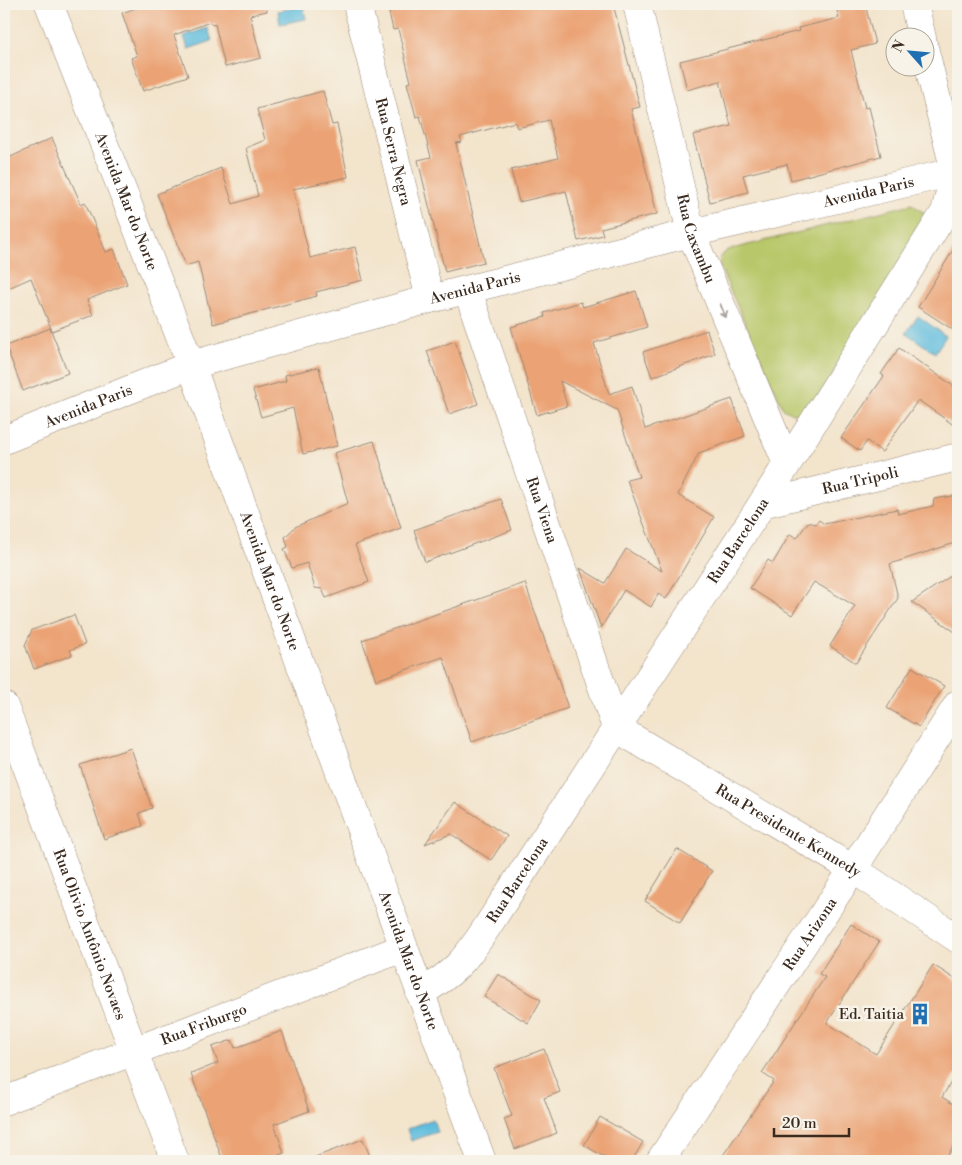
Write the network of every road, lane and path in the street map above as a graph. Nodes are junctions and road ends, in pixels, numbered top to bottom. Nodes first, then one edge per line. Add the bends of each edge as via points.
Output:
1 (49, 4) edge
2 (357, 4) edge
3 (637, 4) edge
4 (914, 4) edge
5 (920, 28) edge
6 (932, 78) edge
7 (956, 172) edge
8 (691, 233) junction
9 (468, 291) junction
10 (430, 299) junction
11 (191, 365) junction
12 (4, 440) edge
13 (958, 457) edge
14 (787, 464) junction
15 (762, 504) junction
16 (958, 704) edge
17 (4, 706) edge
18 (616, 728) junction
19 (853, 868) junction
20 (958, 939) edge
21 (403, 948) junction
22 (420, 993) junction
23 (134, 1053) junction
24 (4, 1101) edge
25 (175, 1161) edge
26 (482, 1161) edge
27 (660, 1161) edge

1 - 11 street, Avenida Mar do Norte
2 - 10 street, Rua Serra Negra
3 - 8 street, Rua Caxambu
4 - 5 street
6 - 7 street, Rua Barcelona
7 - 8 street, Avenida Paris
7 - 14 street, Rua Barcelona via 945,212
8 - 9 street, Avenida Paris
8 -> 14 street, Rua Caxambu
9 - 10 street, Avenida Paris
9 - 18 street, Rua Viena
10 - 11 street, Avenida Paris
11 - 12 street, Avenida Paris
11 - 21 street, Avenida Mar do Norte
13 - 15 street, Rua Tripoli
14 - 15 street, Rua Barcelona
15 - 18 street, Rua Barcelona
16 - 19 street, Rua Arizona
17 - 23 street, Rua Olivio Antônio Novaes
18 - 19 street, Rua Presidente Kennedy
18 - 22 street, Rua Barcelona via 465,960
19 - 20 street, Rua Presidente Kennedy
19 - 27 street, Rua Arizona
21 - 22 street, Avenida Mar do Norte
21 - 23 street, Rua Friburgo
22 - 26 street, Avenida Mar do Norte
23 - 24 street, Rua Friburgo
23 - 25 street, Rua Olivio Antônio Novaes

